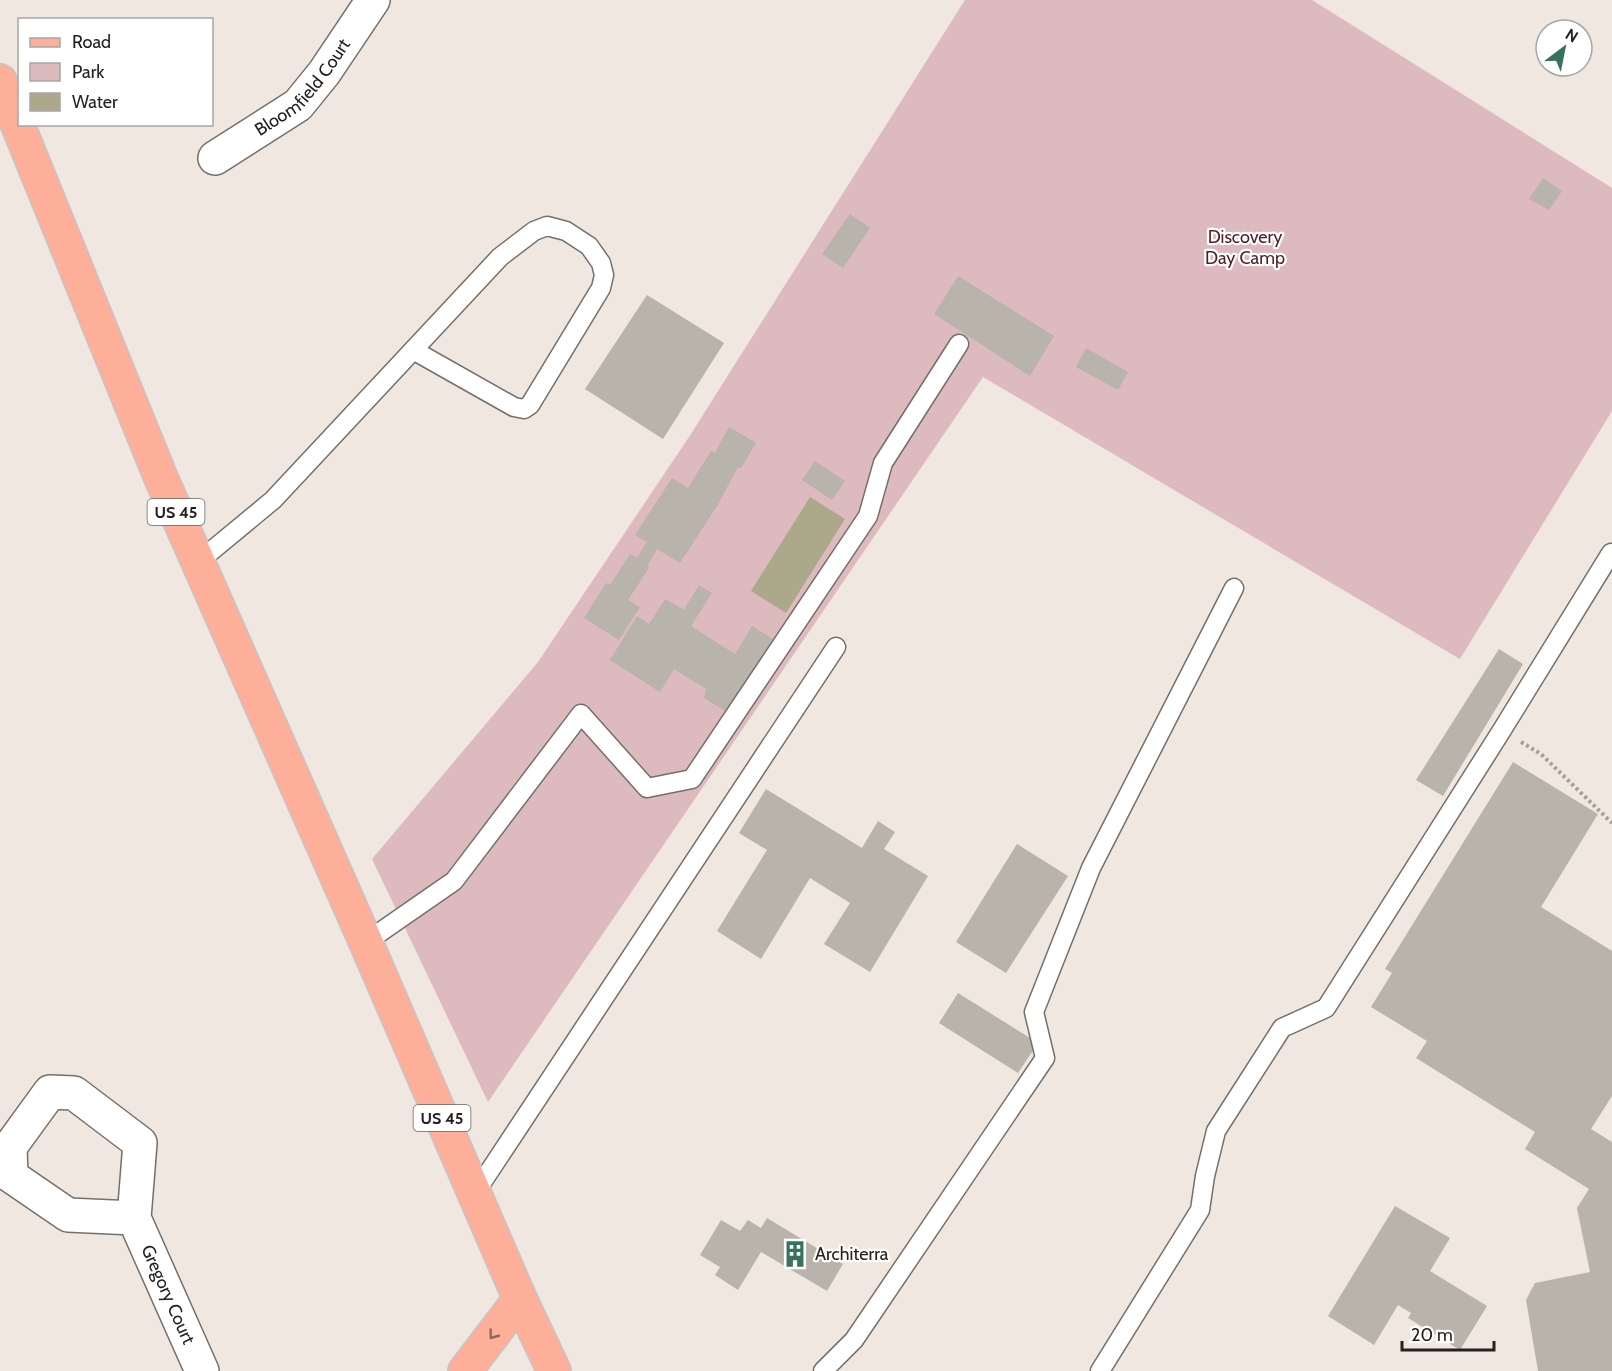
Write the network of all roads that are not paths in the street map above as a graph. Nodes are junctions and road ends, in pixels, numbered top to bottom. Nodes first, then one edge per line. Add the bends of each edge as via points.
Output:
1 (373, 0) edge
2 (0, 81) edge
3 (18, 125) edge
4 (18, 126) edge
5 (215, 158) dead end
6 (960, 344) dead end
7 (413, 350) junction
8 (1611, 553) edge
9 (198, 562) junction
10 (1234, 588) dead end
11 (836, 647) dead end
12 (366, 942) junction
13 (475, 1193) junction
14 (134, 1218) dead end
15 (520, 1299) junction
16 (202, 1371) edge
17 (465, 1371) edge
18 (554, 1371) edge
19 (823, 1371) edge
20 (1100, 1371) edge

1 - 5 street, Bloomfield Court via 324,74 298,105
2 - 3 main road, US 45
4 - 9 main road, US 45
6 - 12 lane via 883,463 868,516 692,779 647,788 581,714 454,880
7 - 7 lane via 500,257 534,231 547,226 566,231 588,246 601,263 601,288 524,409
7 - 9 lane via 273,500
8 - 20 lane via 1326,1008 1282,1028 1216,1131 1200,1210
9 - 12 main road, US 45
10 - 19 lane via 1091,868 1034,1012 1045,1058 854,1340
11 - 13 lane
12 - 13 main road, US 45
13 - 15 main road, US 45
14 - 16 street, Gregory Court
15 -> 17 main road
15 - 18 main road, US 45

